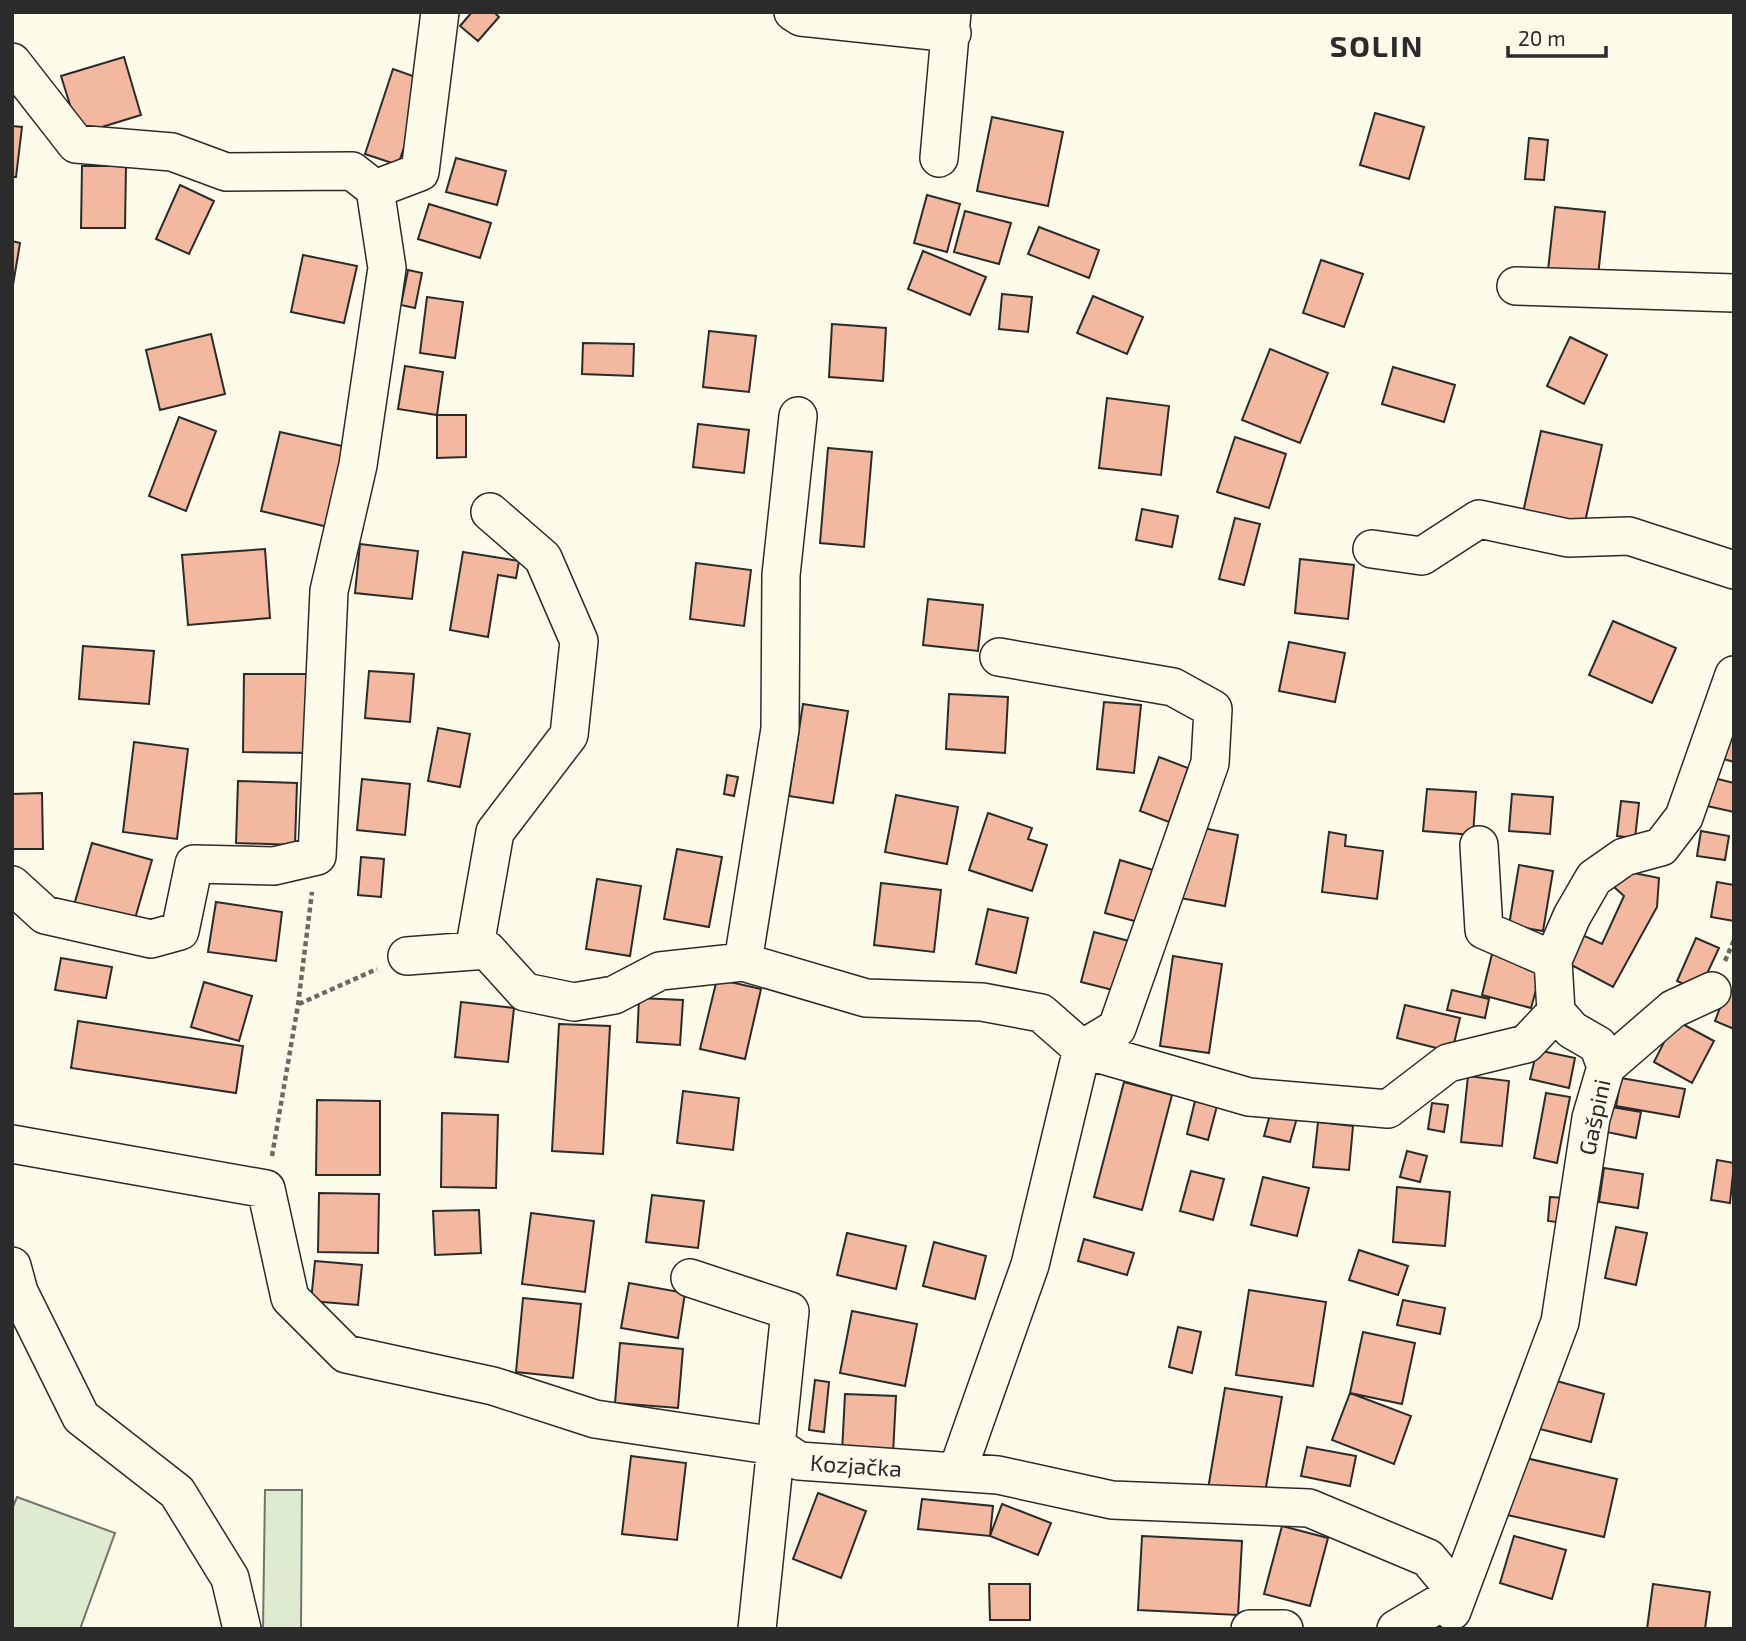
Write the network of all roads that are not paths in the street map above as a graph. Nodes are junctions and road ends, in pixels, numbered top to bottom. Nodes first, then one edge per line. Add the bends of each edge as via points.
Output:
1 (440, 12) edge
2 (793, 12) edge
3 (952, 23) edge
4 (12, 62) edge
5 (939, 158) dead end
6 (375, 189) junction
7 (1516, 286) dead end
8 (1734, 293) edge
9 (798, 416) dead end
10 (490, 512) dead end
11 (1372, 549) dead end
12 (1734, 570) edge
13 (999, 657) dead end
14 (1734, 675) edge
15 (1479, 845) dead end
16 (12, 885) edge
17 (474, 951) junction
18 (407, 956) road end
19 (1553, 960) junction
20 (743, 962) junction
21 (1712, 991) dead end
22 (1556, 1012) junction
23 (1082, 1049) junction
24 (1606, 1067) junction
25 (12, 1144) edge
26 (12, 1266) edge
27 (690, 1278) dead end
28 (776, 1446) junction
29 (957, 1472) junction
30 (1457, 1593) junction
31 (242, 1629) edge
32 (757, 1629) edge
33 (1250, 1629) edge
34 (1284, 1629) edge
35 (1396, 1629) edge
36 (1446, 1629) edge

1 - 6 street via 420,172
2 - 3 street via 801,17
3 - 5 street
4 - 6 street via 76,144 172,152 226,172 352,172
6 - 16 street via 387,268 358,465 329,592 317,856 274,866 194,864 180,931 151,939 45,915
7 - 8 street
9 - 20 street via 781,575 780,729
10 - 17 street via 543,558 579,641 569,736 495,832
11 - 12 street via 1422,556 1479,519 1568,538 1629,536
13 - 23 street via 1173,687 1213,709 1210,763 1117,1028
14 - 19 street via 1684,817 1661,847 1624,857 1594,878
15 - 19 street via 1483,930
17 - 18 street
17 - 20 street via 487,950 524,992 574,1002 614,995 660,971
19 - 22 street
20 - 23 street via 866,999 982,1002 1041,1013
21 - 24 street via 1673,1009
22 - 23 street via 1526,1044 1448,1063 1388,1109 1249,1097
22 - 24 street, Gašpini via 1572,1030 1598,1045
23 - 29 street via 1030,1265
24 - 30 street, Gašpini via 1591,1118 1560,1322
25 - 28 street, Kozjačka via 266,1189 290,1298 346,1354 493,1386 595,1419
26 - 31 street via 19,1292 81,1417 177,1492 230,1578
27 - 28 street via 790,1311
28 - 29 street, Kozjačka via 799,1461
28 - 32 street
29 - 30 street, Kozjačka via 998,1475 1112,1500 1309,1508 1429,1558
30 - 35 street
30 - 36 street, Gašpini
33 - 34 street

